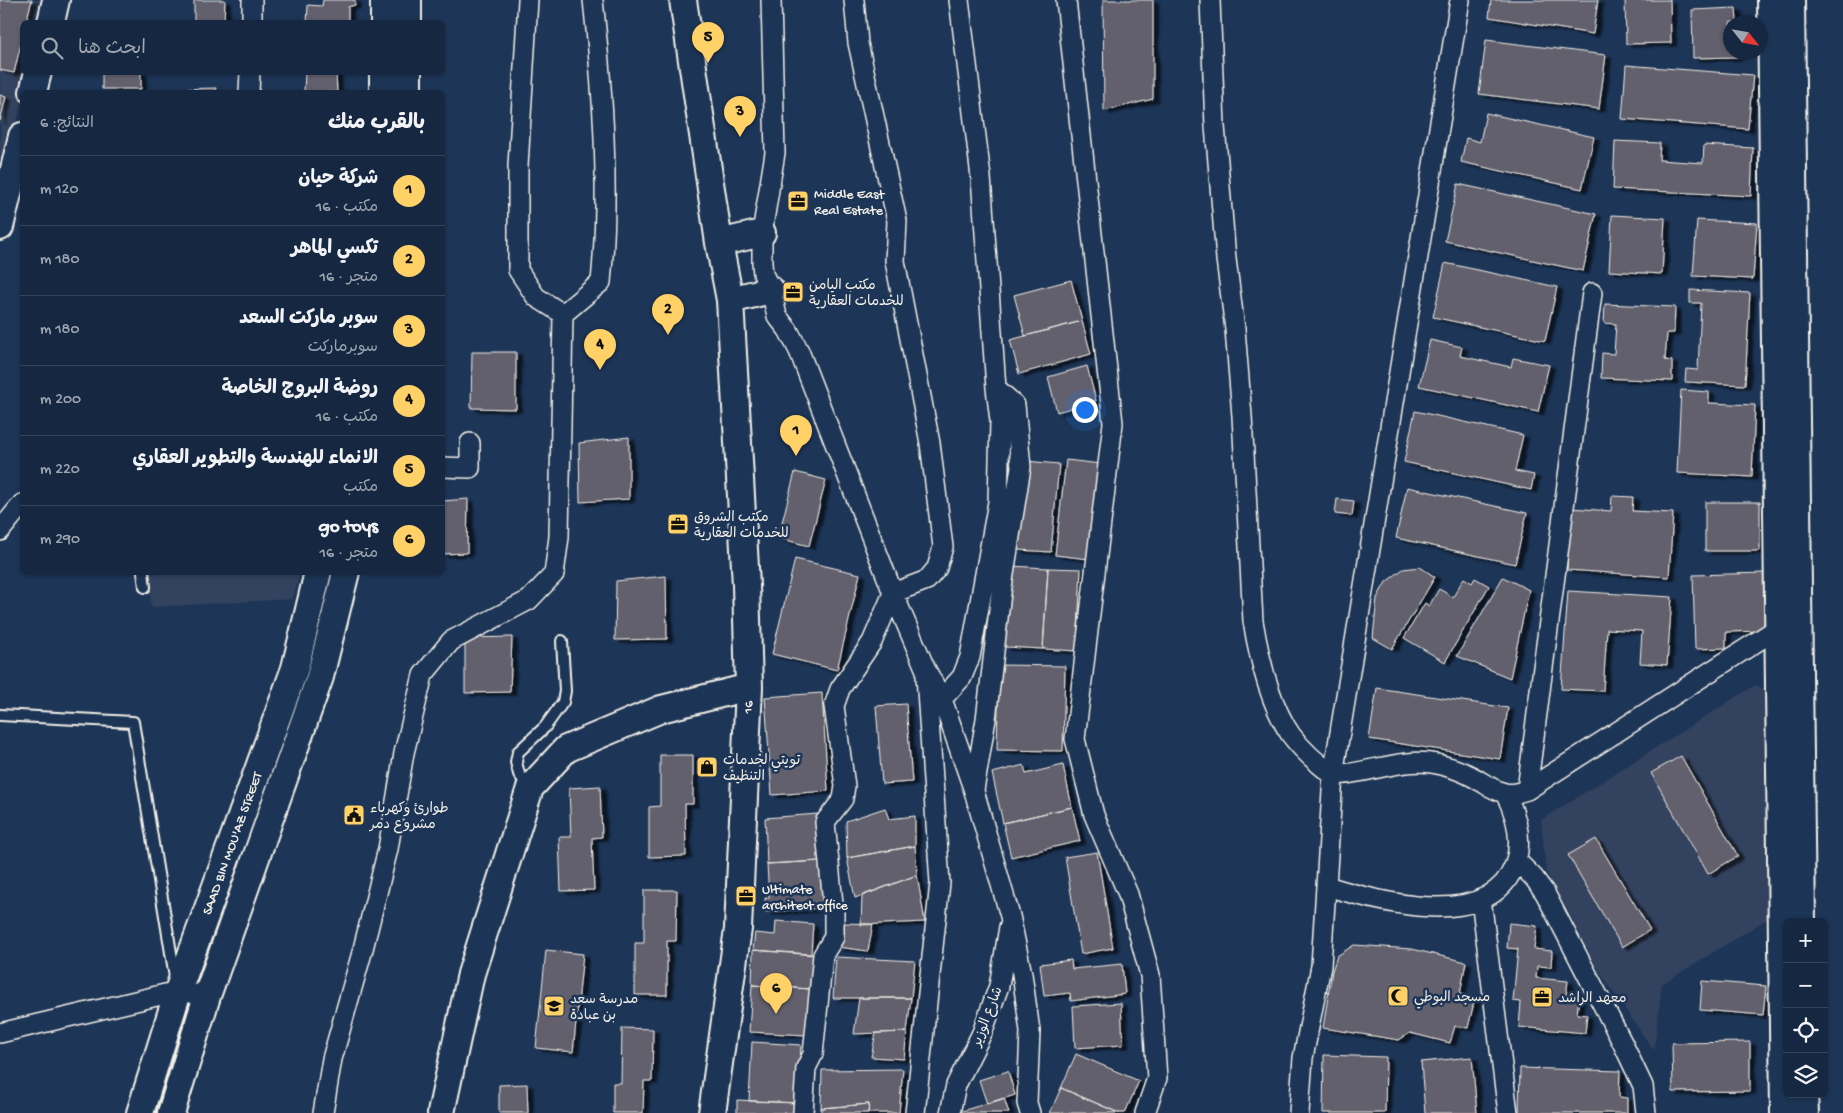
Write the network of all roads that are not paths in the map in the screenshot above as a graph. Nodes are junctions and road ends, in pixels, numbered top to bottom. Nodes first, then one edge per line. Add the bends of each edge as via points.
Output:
1 (56, 0) edge
2 (252, 0) edge
3 (384, 0) edge
4 (408, 0) edge
5 (528, 0) edge
6 (593, 0) edge
7 (683, 0) edge
8 (770, 0) edge
9 (854, 0) edge
10 (959, 0) edge
11 (1066, 0) edge
12 (1210, 0) edge
13 (1460, 0) edge
14 (1771, 0) edge
15 (1791, 0) edge
16 (51, 20) edge
17 (252, 20) edge
18 (384, 20) edge
19 (408, 20) edge
20 (37, 75) edge
21 (250, 75) edge
22 (383, 75) edge
23 (408, 75) edge
24 (34, 90) edge
25 (249, 90) edge
26 (383, 90) edge
27 (408, 90) edge
28 (20, 144) edge
29 (0, 227) edge
30 (762, 233) junction
31 (719, 243) junction
32 (771, 290) junction
33 (1592, 292) dead end
34 (730, 300) junction
35 (563, 314) junction
36 (996, 388) junction
37 (470, 443) dead end
38 (445, 467) edge
39 (20, 506) edge
40 (0, 531) edge
41 (144, 575) edge
42 (317, 575) edge
43 (345, 575) edge
44 (146, 587) dead end
45 (893, 593) junction
46 (1788, 626) junction
47 (562, 641) dead end
48 (926, 668) junction
49 (748, 687) junction
50 (942, 699) junction
51 (0, 715) edge
52 (1333, 775) junction
53 (530, 788) junction
54 (1528, 790) junction
55 (974, 791) junction
56 (1505, 793) junction
57 (1516, 860) junction
58 (1327, 886) junction
59 (1481, 899) junction
60 (1010, 916) junction
61 (1802, 918) edge
62 (178, 991) junction
63 (207, 996) junction
64 (0, 1033) edge
65 (1804, 1098) edge
66 (140, 1113) edge
67 (171, 1113) edge
68 (323, 1113) edge
69 (441, 1113) edge
70 (712, 1113) edge
71 (803, 1113) edge
72 (915, 1113) edge
73 (950, 1113) edge
74 (1030, 1113) edge
75 (1145, 1113) edge
76 (1299, 1113) edge
77 (1508, 1113) edge
78 (1646, 1113) edge
79 (1784, 1113) edge
80 (1804, 1113) edge

1 - 16 street
2 - 17 street
3 - 18 street
4 - 19 street
5 - 35 street via 518,166 518,270 536,296
6 - 35 street via 601,76 604,163 601,282
7 - 31 street, 16
8 - 30 street via 775,153
9 - 45 street via 858,43 897,221 895,261 930,443 943,548 937,568 927,580
10 - 36 street via 981,177
11 - 75 street via 1113,424 1075,740 1094,815 1128,894 1150,975 1157,1078
12 - 52 street via 1216,135 1242,416 1254,621 1264,673 1290,734
13 - 52 street
14 - 46 street
15 - 46 street
20 - 24 street
21 - 25 street
22 - 26 street
23 - 27 street
28 - 29 street
30 - 31 street
30 - 32 street via 763,274
31 - 34 street, 16
32 - 34 street
32 - 45 street via 777,316 799,352
33 - 54 street
34 - 49 street, 16 via 742,492
35 - 68 street via 559,537 554,574 529,600 451,641 423,675 404,753 388,849 332,1059
36 - 50 street via 1000,421 998,502 970,657 962,677
36 - 55 street via 1015,405 1021,467
37 - 38 street via 470,468
39 - 40 street
41 - 44 lane
42 - 62 street, SAAD BIN MOU'AZ STREET via 295,668
43 - 63 street, SAAD BIN MOU'AZ STREET via 320,677
45 - 48 street
45 - 71 street via 872,642 840,689 834,706 845,786 843,799 825,822 834,937 823,955 813,1054 806,1068
46 - 54 street
46 - 61 street
46 - 79 street
47 - 53 lane via 563,702 545,726 518,752 519,774
48 - 50 street
48 - 72 street via 940,883
49 - 53 street via 661,709 566,749
49 - 70 street, 16 via 738,929
50 - 55 street
51 - 62 lane via 133,722
52 - 56 street via 1360,773 1404,763 1435,764 1461,771
52 - 58 street
53 - 69 street via 471,974
54 - 56 street
55 - 60 street
56 - 57 street via 1517,825
57 - 59 street via 1506,880
57 - 78 street via 1545,893 1618,1035 1643,1086
58 - 59 street via 1414,905 1454,906
58 - 76 street via 1321,966 1303,1058
59 - 77 street
60 - 73 street, شارع الوزير via 999,986 982,1033 956,1084
60 - 74 street via 1030,1031 1027,1103
62 - 63 street
62 - 64 street
62 - 66 street, SAAD BIN MOU'AZ STREET
63 - 67 street, SAAD BIN MOU'AZ STREET
65 - 80 street

